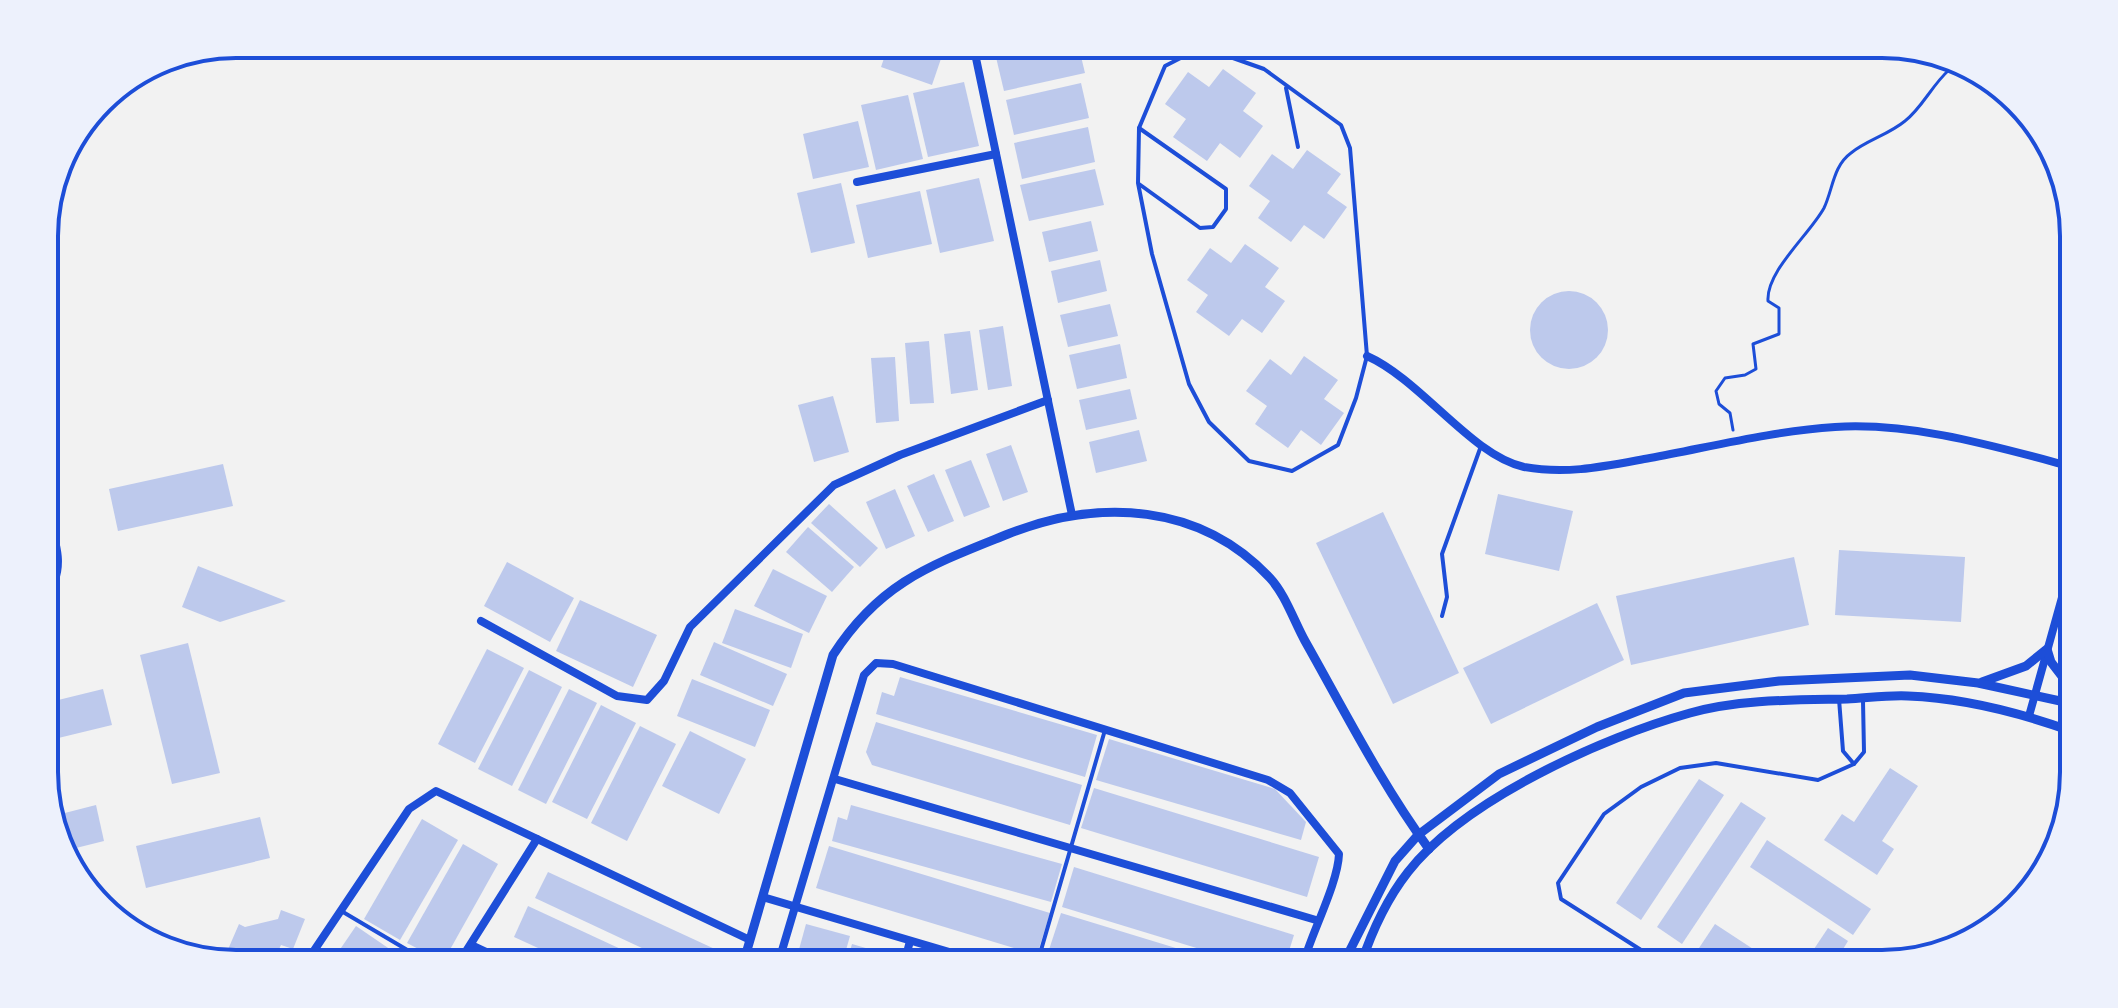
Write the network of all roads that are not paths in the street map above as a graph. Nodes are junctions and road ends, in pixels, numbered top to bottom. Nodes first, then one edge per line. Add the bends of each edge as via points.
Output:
1 (976, 58) edge
2 (1181, 58) edge
3 (1233, 58) edge
4 (1286, 85) junction
5 (1139, 128) junction
6 (1298, 147) dead end
7 (996, 154) junction
8 (857, 182) dead end
9 (1138, 183) junction
10 (1367, 356) junction
11 (1048, 400) junction
12 (1482, 444) junction
13 (2060, 464) edge
14 (1072, 515) junction
15 (58, 554) edge
16 (58, 575) edge
17 (2060, 604) edge
18 (1442, 616) dead end
19 (481, 621) dead end
20 (2047, 649) junction
21 (2060, 674) edge
22 (1978, 683) junction
23 (2035, 693) junction
24 (1863, 698) junction
25 (1839, 699) junction
26 (2060, 700) edge
27 (2029, 716) junction
28 (2060, 727) edge
29 (1106, 728) junction
30 (1854, 764) junction
31 (835, 779) junction
32 (1418, 835) junction
33 (537, 839) junction
34 (1071, 848) junction
35 (1429, 849) junction
36 (763, 897) junction
37 (796, 906) junction
38 (340, 910) junction
39 (1316, 920) junction
40 (750, 940) junction
41 (910, 941) junction
42 (471, 945) junction
43 (314, 950) edge
44 (407, 950) edge
45 (468, 950) edge
46 (482, 950) edge
47 (747, 950) edge
48 (782, 950) edge
49 (908, 950) edge
50 (941, 950) edge
51 (1041, 950) edge
52 (1307, 950) edge
53 (1350, 950) edge
54 (1366, 950) edge
55 (1641, 950) edge

1 - 7 street
2 - 5 lane via 1165,66
3 - 4 lane via 1264,69
4 - 6 lane
4 - 10 lane via 1341,125 1350,148
5 - 9 lane
5 - 9 lane via 1226,189 1226,209 1213,227 1200,228
7 - 8 street
7 - 11 street
9 - 10 lane via 1189,384 1209,422 1249,461 1292,471 1338,445
10 - 12 street via 1392,367
11 - 14 street
11 - 19 street via 834,485 690,627 664,681 647,700 617,696
12 - 13 street via 1520,466 1570,473 1836,427 1985,444
12 - 18 lane via 1442,554 1447,597
14 - 32 street via 1134,511 1182,520 1223,538 1272,579
14 - 36 street via 1028,526 913,575 874,602 850,628 833,655
15 - 16 street
17 - 20 street
20 - 21 street
20 - 22 street via 2026,666
20 - 23 street
22 - 23 street
22 - 32 street via 1910,675 1849,677 1684,693 1499,774
23 - 26 street
23 - 27 street
24 - 25 street
24 - 27 street via 1908,696
24 - 30 lane via 1864,752
25 - 30 lane via 1843,751
25 - 35 street via 1692,712 1605,744 1504,792
27 - 28 street
29 - 31 street via 876,663 864,675
29 - 34 lane
29 - 39 street via 1268,780 1290,793 1339,854 1339,870
30 - 55 lane via 1818,780 1716,763 1680,768 1604,814 1558,883 1561,899
31 - 34 street
31 - 37 street
32 - 35 street
32 - 53 street via 1395,861
33 - 38 street via 436,791 409,809
33 - 40 street
33 - 42 street
34 - 39 street
34 - 51 lane
35 - 54 street via 1373,927
36 - 37 street
36 - 40 street
37 - 41 street
37 - 48 street
38 - 43 street
38 - 44 lane
39 - 52 street
40 - 47 street
41 - 49 street
41 - 50 street
42 - 45 street
42 - 46 street

